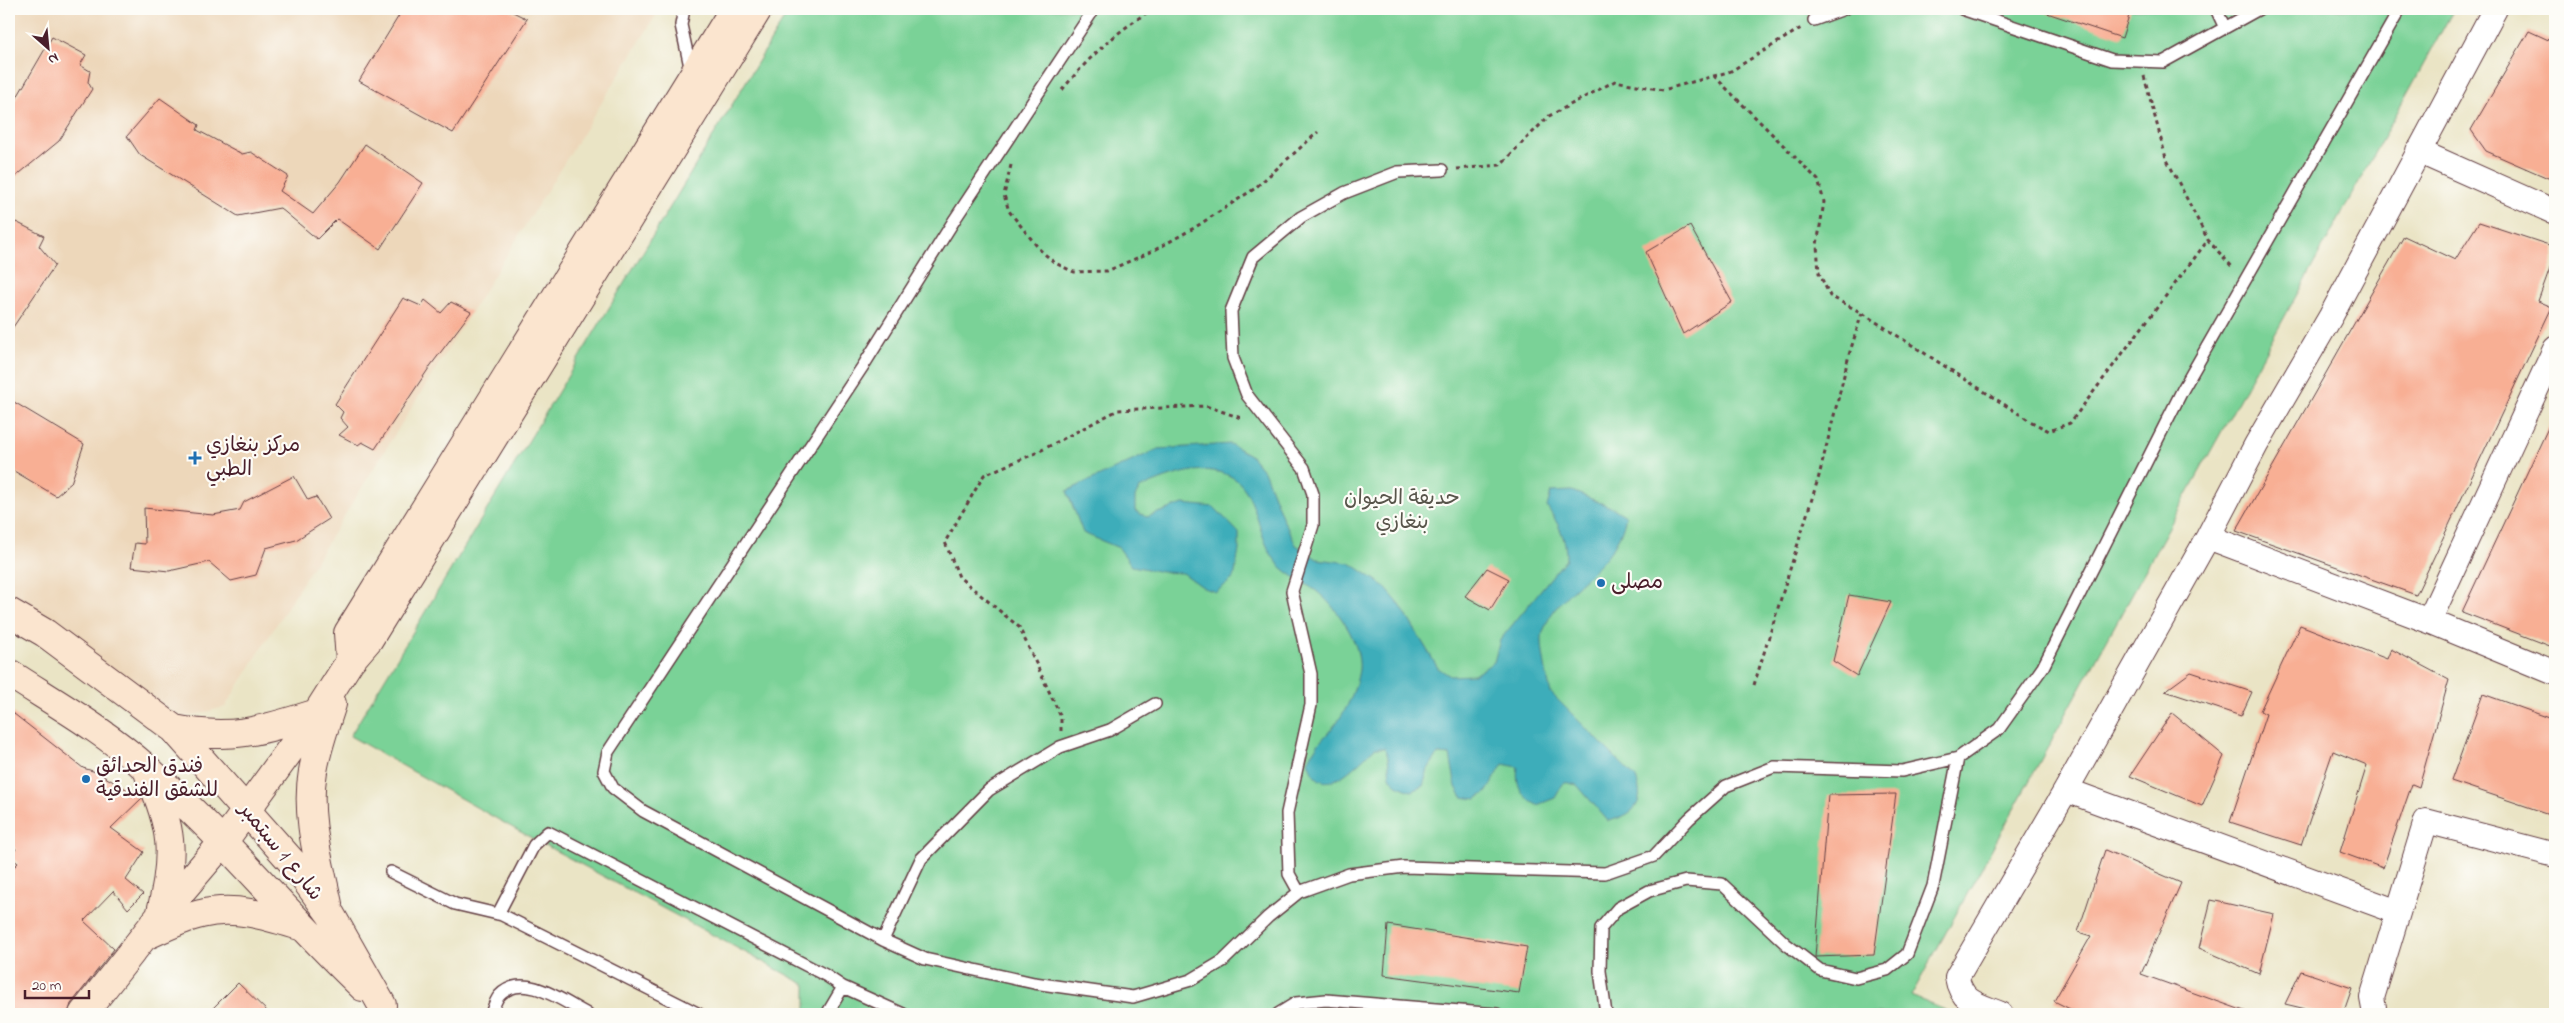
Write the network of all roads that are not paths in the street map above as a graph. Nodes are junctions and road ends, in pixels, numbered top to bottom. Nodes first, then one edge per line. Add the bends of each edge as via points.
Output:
1 (684, 9) edge
2 (734, 9) edge
3 (758, 9) edge
4 (1094, 9) edge
5 (1844, 9) edge
6 (1962, 9) edge
7 (2216, 9) edge
8 (2260, 9) edge
9 (2400, 9) edge
10 (2495, 9) edge
11 (1814, 20) road end
12 (2225, 28) junction
13 (692, 78) junction
14 (2418, 150) junction
15 (1442, 170) road end
16 (2555, 212) edge
17 (2555, 349) edge
18 (484, 434) junction
19 (2208, 537) junction
20 (9, 612) edge
21 (2429, 621) junction
22 (345, 670) junction
23 (9, 673) edge
24 (2555, 673) edge
25 (1155, 704) dead end
26 (317, 713) junction
27 (174, 729) junction
28 (1958, 758) junction
29 (145, 767) junction
30 (2066, 790) junction
31 (246, 810) junction
32 (224, 841) junction
33 (2555, 855) edge
34 (391, 872) dead end
35 (1299, 892) junction
36 (2398, 912) junction
37 (498, 914) junction
38 (331, 915) junction
39 (153, 926) junction
40 (303, 927) junction
41 (883, 940) junction
42 (842, 987) junction
43 (386, 1009) edge
44 (83, 1014) edge
45 (491, 1014) edge
46 (587, 1014) edge
47 (699, 1014) edge
48 (827, 1014) edge
49 (903, 1014) edge
50 (1278, 1014) edge
51 (1497, 1014) edge
52 (1606, 1014) edge
53 (2001, 1014) edge
54 (2375, 1014) edge

1 - 13 lane via 682,25
2 - 13 main road
3 - 18 main road
4 - 41 lane via 608,752 604,771 613,788 643,811
5 - 11 lane
6 - 12 lane via 2112,60 2162,62
7 - 12 lane
8 - 12 lane
9 - 28 lane via 2183,389 2043,667 1999,729
10 - 14 street
13 - 18 main road
14 - 16 street
14 - 19 street via 2331,316
15 - 35 lane via 1398,172 1344,192 1301,217 1253,257 1231,310 1233,358 1247,395 1304,468 1314,494 1313,525 1294,583 1294,604 1311,674 1311,705 1287,813 1288,874
17 - 21 street
18 - 22 main road via 369,639
19 - 21 street
19 - 30 street
20 - 27 main road, شارع 1 سبتمبر via 45,633
21 - 24 street
22 - 26 main road
22 - 38 main road via 317,752 311,795 314,838
23 - 29 main road, شارع 1 سبتمبر via 104,735
25 - 41 lane via 1110,730 1060,747 989,790 921,859
26 - 27 main road via 242,734 203,735
26 - 31 main road
27 - 31 main road, شارع 1 سبتمبر
28 - 35 lane via 1902,771 1774,767 1726,786 1654,856 1605,873 1404,867 1349,874
28 - 52 lane via 1933,886 1907,954 1887,970 1856,978 1820,970 1786,944 1722,884 1686,881 1648,890 1618,908 1601,928 1600,971
29 - 32 main road, شارع 1 سبتمبر
29 - 39 main road via 170,833 171,860
30 - 36 street
30 - 53 street via 1957,977 1965,999
31 - 32 main road
31 - 38 main road, شارع 1 سبتمبر via 293,863
32 - 39 main road
32 - 40 main road, شارع 1 سبتمبر
33 - 36 street via 2426,821
34 - 37 lane via 455,904
35 - 41 lane via 1223,961 1191,980 1132,997 1034,983 926,959
36 - 54 street via 2372,998
37 - 42 lane via 534,846 548,832
37 - 47 lane
38 - 43 main road, شارع 1 سبتمبر
39 - 40 main road via 220,911 247,912
39 - 44 main road
40 - 43 main road, شارع 1 سبتمبر
42 - 48 lane
42 - 49 lane
45 - 46 lane via 499,997 515,986 534,987
50 - 51 lane via 1296,1003 1326,1000

